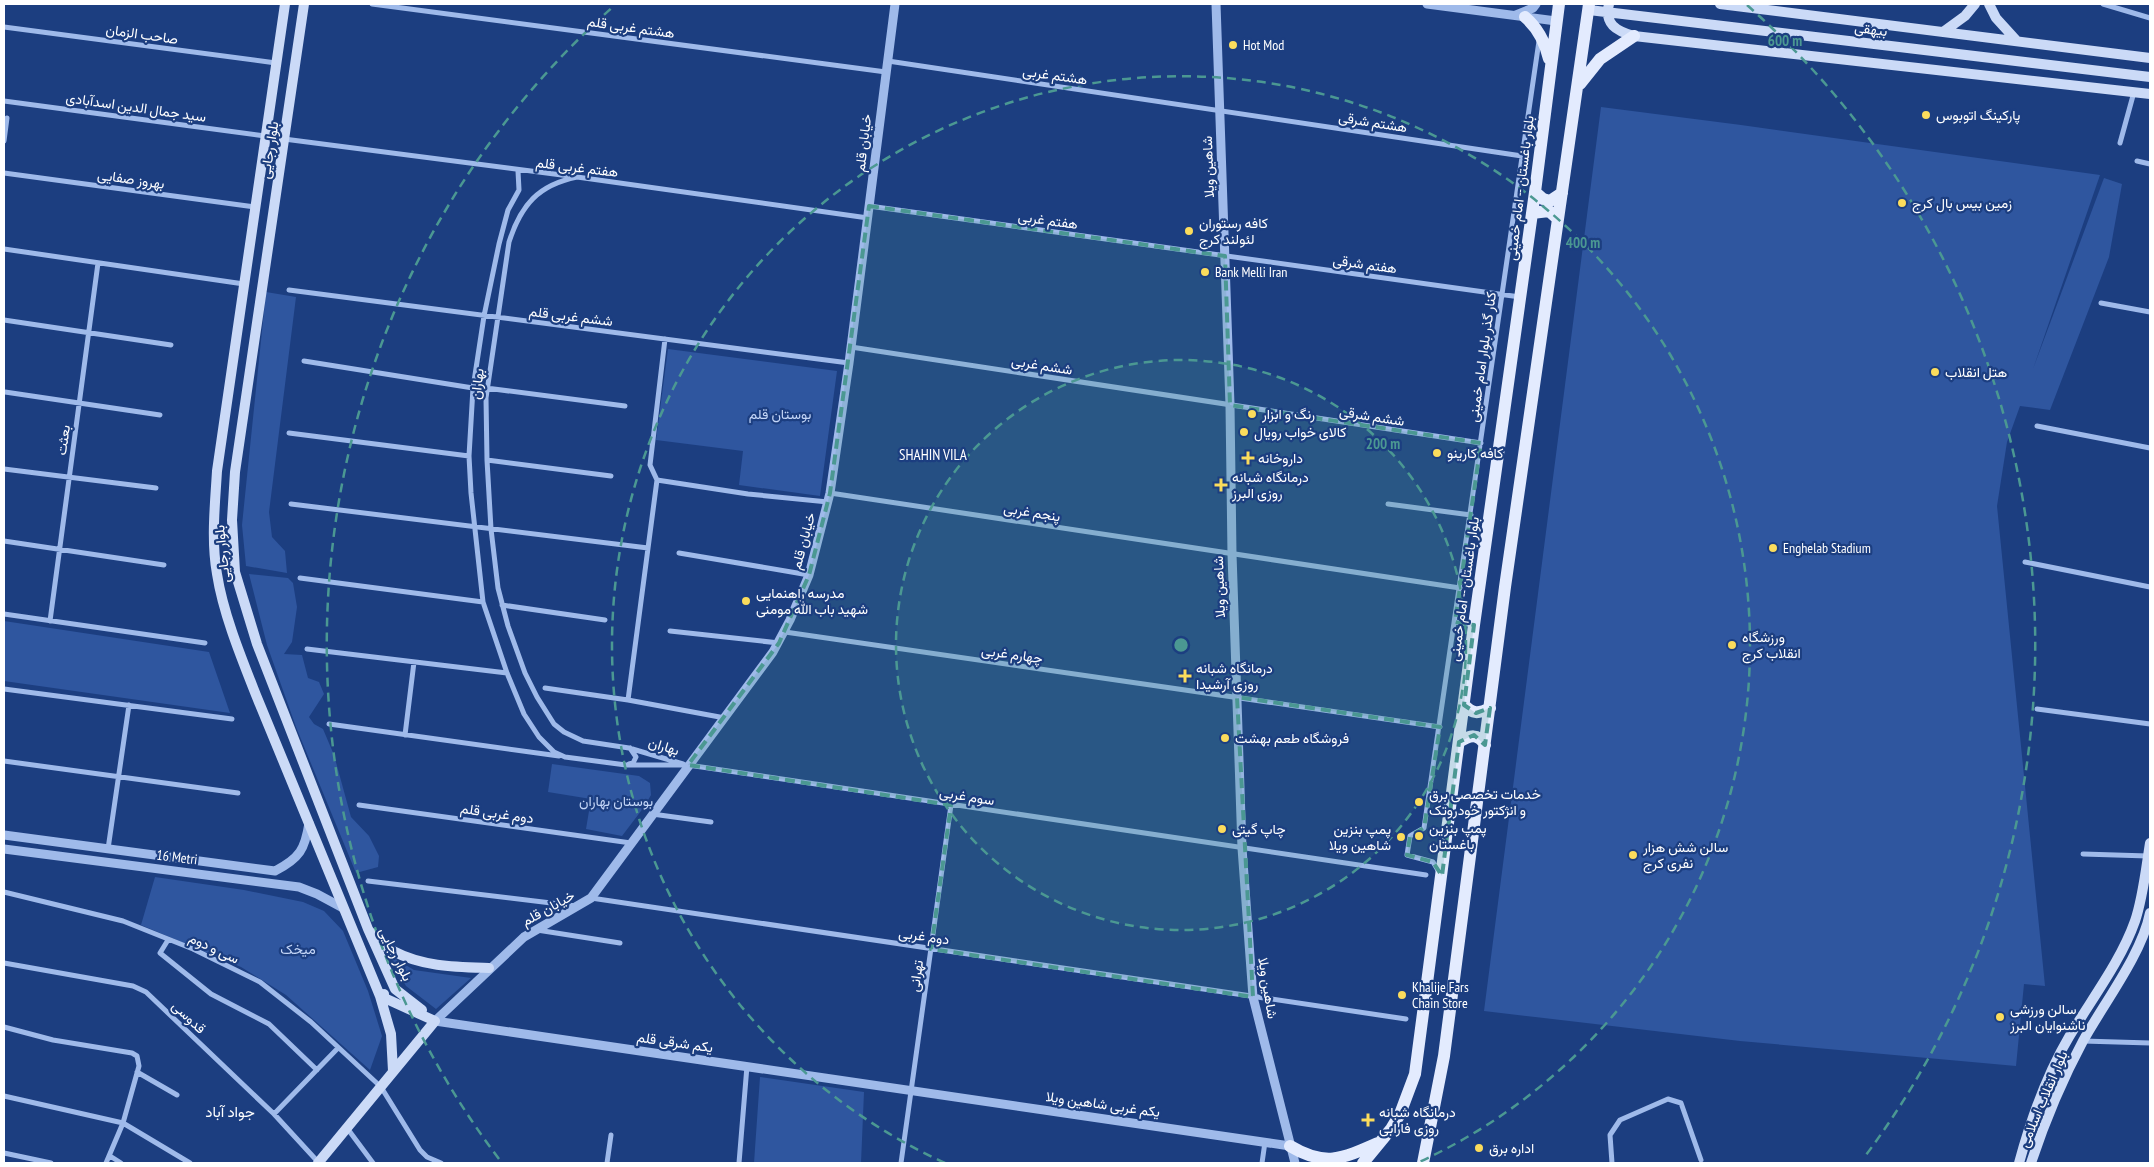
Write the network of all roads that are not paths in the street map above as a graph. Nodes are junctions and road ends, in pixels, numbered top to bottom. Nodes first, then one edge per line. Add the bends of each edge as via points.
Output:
1 (285, 4) edge
2 (304, 4) edge
3 (372, 4) edge
4 (895, 4) edge
5 (1216, 4) edge
6 (1427, 4) edge
7 (1536, 4) edge
8 (1558, 4) edge
9 (1720, 4) edge
10 (1975, 4) edge
11 (1989, 4) edge
12 (2103, 4) edge
13 (1589, 7) edge
14 (1608, 7) edge
15 (1519, 16) junction
16 (2150, 18) edge
17 (1556, 21) junction
18 (4, 27) edge
19 (1943, 32) junction
20 (1540, 35) junction
21 (1634, 36) junction
22 (2016, 40) junction
23 (2136, 56) junction
24 (2150, 58) edge
25 (888, 61) junction
26 (276, 63) junction
27 (1550, 71) junction
28 (886, 72) junction
29 (2132, 75) junction
30 (2150, 77) edge
31 (1578, 86) junction
32 (2134, 92) junction
33 (2150, 94) edge
34 (4, 101) edge
35 (1220, 111) junction
36 (7, 118) dead end
37 (265, 136) junction
38 (284, 139) junction
39 (4, 141) edge
40 (2120, 143) dead end
41 (1522, 156) junction
42 (2137, 161) dead end
43 (2150, 164) edge
44 (518, 171) junction
45 (4, 174) edge
46 (577, 177) junction
47 (1536, 192) junction
48 (1562, 193) junction
49 (869, 206) junction
50 (255, 207) junction
51 (1532, 213) junction
52 (868, 218) junction
53 (1558, 219) junction
54 (4, 249) edge
55 (1225, 256) junction
56 (98, 263) junction
57 (244, 284) junction
58 (290, 290) dead end
59 (1502, 294) junction
60 (1521, 297) junction
61 (2101, 303) dead end
62 (2150, 312) edge
63 (484, 316) junction
64 (498, 318) junction
65 (4, 320) edge
66 (89, 333) junction
67 (665, 339) junction
68 (171, 345) dead end
69 (851, 347) junction
70 (304, 360) dead end
71 (849, 363) junction
72 (473, 388) junction
73 (486, 388) junction
74 (5, 392) dead end
75 (79, 403) junction
76 (1230, 405) junction
77 (625, 406) dead end
78 (160, 415) dead end
79 (2037, 426) dead end
80 (289, 433) dead end
81 (1481, 444) junction
82 (2150, 448) edge
83 (468, 456) junction
84 (486, 460) junction
85 (4, 469) edge
86 (611, 476) dead end
87 (69, 477) junction
88 (656, 480) junction
89 (156, 488) dead end
90 (829, 498) junction
91 (290, 504) dead end
92 (1388, 504) dead end
93 (1471, 515) junction
94 (474, 527) junction
95 (491, 529) junction
96 (4, 541) edge
97 (648, 548) junction
98 (59, 550) junction
99 (679, 553) dead end
100 (1232, 554) junction
101 (2025, 562) dead end
102 (164, 565) dead end
103 (235, 572) junction
104 (217, 575) junction
105 (809, 575) junction
106 (300, 578) dead end
107 (2150, 587) edge
108 (1460, 588) junction
109 (483, 602) junction
110 (502, 605) junction
111 (4, 614) edge
112 (605, 620) dead end
113 (50, 621) junction
114 (1455, 622) junction
115 (1474, 625) junction
116 (670, 631) dead end
117 (785, 632) junction
118 (205, 643) dead end
119 (779, 643) junction
120 (307, 649) dead end
121 (414, 662) junction
122 (507, 674) junction
123 (545, 688) dead end
124 (4, 689) edge
125 (1237, 697) junction
126 (628, 700) junction
127 (129, 705) junction
128 (1464, 705) junction
129 (1490, 708) junction
130 (2037, 709) dead end
131 (725, 718) junction
132 (232, 719) dead end
133 (329, 724) dead end
134 (2150, 724) edge
135 (1440, 727) junction
136 (404, 735) junction
137 (1459, 742) junction
138 (1485, 745) junction
139 (629, 748) junction
140 (565, 757) junction
141 (4, 761) edge
142 (626, 765) junction
143 (688, 765) junction
144 (120, 777) junction
145 (238, 793) dead end
146 (359, 805) dead end
147 (951, 805) junction
148 (652, 814) junction
149 (309, 822) junction
150 (711, 822) dead end
151 (4, 835) edge
152 (631, 843) junction
153 (2150, 843) edge
154 (1242, 848) junction
155 (4, 849) edge
156 (108, 849) junction
157 (2083, 854) dead end
158 (2148, 856) junction
159 (1426, 875) dead end
160 (1442, 876) junction
161 (368, 881) dead end
162 (5, 893) edge
163 (591, 898) junction
164 (4, 899) edge
165 (580, 906) junction
166 (343, 908) junction
167 (2150, 913) edge
168 (368, 930) junction
169 (534, 930) junction
170 (2146, 939) edge
171 (168, 940) junction
172 (620, 944) dead end
173 (931, 949) junction
174 (4, 963) edge
175 (489, 968) junction
176 (395, 988) junction
177 (380, 996) junction
178 (1253, 997) junction
179 (1406, 1018) dead end
180 (435, 1021) junction
181 (4, 1027) edge
182 (2083, 1041) junction
183 (2150, 1043) edge
184 (338, 1048) junction
185 (747, 1066) junction
186 (317, 1070) junction
187 (393, 1071) junction
188 (137, 1072) junction
189 (381, 1087) junction
190 (911, 1090) junction
191 (177, 1095) dead end
192 (4, 1096) edge
193 (4, 1102) edge
194 (274, 1114) junction
195 (123, 1123) junction
196 (347, 1128) junction
197 (611, 1135) dead end
198 (1265, 1142) junction
199 (1380, 1142) junction
200 (1290, 1146) junction
201 (4, 1153) edge
202 (110, 1156) junction
203 (1701, 1160) dead end
204 (51, 1163) edge
205 (106, 1163) edge
206 (121, 1163) edge
207 (190, 1163) edge
208 (318, 1163) edge
209 (373, 1163) edge
210 (441, 1163) edge
211 (607, 1163) edge
212 (740, 1163) edge
213 (901, 1163) edge
214 (1262, 1163) edge
215 (1295, 1163) edge
216 (1362, 1163) edge
217 (1423, 1163) edge
218 (1612, 1163) edge
219 (2019, 1163) edge
220 (2031, 1163) edge

1 - 26 main road, بلوار رجایی
2 - 38 main road, بلوار رجایی
3 - 28 street, هشتم غربی قلم
4 - 25 street, خیابان قلم
5 - 35 street, شاهین ویلا
6 - 15 street
7 - 15 street
8 - 17 main road, بلوار باغستان -- امام خمینی
9 - 19 main road, بیهقی
10 - 19 main road
11 - 22 main road via 1996,18
12 - 16 street
13 - 14 main road, بیهقی
13 - 31 main road
14 - 21 main road via 1613,27
14 - 29 main road, بیهقی
15 - 17 street
15 - 20 main road
17 - 27 main road, بلوار باغستان -- امام خمینی
18 - 26 street, صاحب الزمان
19 - 22 main road, بیهقی
20 - 27 main road
20 - 41 street, کنار گذر بلوار امام خمینی
21 - 31 main road via 1600,59
21 - 32 main road
22 - 23 main road, بیهقی
23 - 24 main road, بیهقی
23 - 29 main road
25 - 28 street, خیابان قلم
25 - 35 street, هشتم غربی
26 - 37 main road, بلوار رجایی
27 - 47 main road, بلوار باغستان -- امام خمینی
28 - 49 street, خیابان قلم
29 - 30 main road, بیهقی
31 - 48 main road
32 - 33 main road
32 - 40 street
34 - 37 street, سید جمال الدین اسدآبادی
35 - 41 street, هشتم شرقی
35 - 55 street, شاهین ویلا
36 - 39 street
37 - 50 main road, بلوار رجایی
38 - 44 street, هفتم غربی قلم
38 - 103 main road, بلوار رجایی via 234,472
41 - 59 street, کنار گذر بلوار امام خمینی
42 - 43 street
44 - 46 street, هفتم غربی قلم
44 - 63 street, بهاران via 519,190 504,221
45 - 50 street, بهروز صفایی
46 - 52 street, هفتم غربی قلم
46 - 64 street, بهاران via 545,187 515,224 509,242
47 - 48 main road via 1550,201
47 - 51 main road, بلوار باغستان -- امام خمینی
48 - 53 main road
49 - 52 street, خیابان قلم
49 - 55 street, هفتم غربی
50 - 57 main road, بلوار رجایی
51 - 53 main road via 1549,211
51 - 60 main road, بلوار باغستان -- امام خمینی
52 - 69 street, خیابان قلم
53 - 129 main road
54 - 56 street
55 - 59 street, هفتم شرقی
55 - 76 street, شاهین ویلا
56 - 57 street
56 - 66 street, بعثت
57 - 104 main road, بلوار رجایی via 216,471 214,529
58 - 63 street, ششم غربی قلم
59 - 60 street, هفتم شرقی
59 - 81 street, کنار گذر بلوار امام خمینی
60 - 115 main road, بلوار باغستان -- امام خمینی
61 - 62 street
63 - 64 street, ششم غربی قلم
63 - 72 street, بهاران
64 - 67 street, ششم غربی قلم
64 - 73 street, بهاران
65 - 66 street
66 - 68 street
66 - 75 street, بعثت
67 - 71 street, ششم غربی قلم
67 - 88 street via 650,466
69 - 71 street, خیابان قلم
69 - 76 street, ششم غربی
70 - 72 street
71 - 90 street, خیابان قلم
72 - 83 street, بهاران
73 - 77 street
73 - 84 street, بهاران
74 - 75 street
75 - 78 street
75 - 87 street, بعثت
76 - 81 street, ششم شرقی
76 - 100 street, شاهین ویلا
79 - 82 street
80 - 83 street
81 - 93 street, کنار گذر بلوار امام خمینی
83 - 94 street, بهاران
84 - 86 street
84 - 95 street, بهاران
85 - 87 street
87 - 89 street
87 - 98 street, بعثت
88 - 90 street, پنجم غربی via 748,494
88 - 97 street
90 - 100 street, پنجم غربی
90 - 105 street, خیابان قلم
91 - 94 street
92 - 93 street
93 - 108 street, کنار گذر بلوار امام خمینی
94 - 95 street
94 - 109 street, بهاران
95 - 97 street
95 - 110 street, بهاران
96 - 98 street
97 - 126 street
98 - 102 street
98 - 113 street, بعثت
99 - 105 street
100 - 108 street, پنجم غربی
100 - 125 street, شاهین ویلا
101 - 107 street
103 - 104 main road
103 - 168 main road, بلوار رجایی via 256,644
104 - 149 main road, بلوار رجایی via 240,653
105 - 117 street, خیابان قلم
106 - 109 street
108 - 114 street, کنار گذر بلوار امام خمینی
109 - 122 street, بهاران
110 - 112 street
110 - 139 street, بهاران via 525,673 554,724 572,737
111 - 113 street
113 - 118 street
114 - 115 street
114 - 135 street, کنار گذر بلوار امام خمینی
115 - 128 main road, بلوار باغستان -- امام خمینی
116 - 119 street
117 - 119 street, خیابان قلم
117 - 125 street, چهارم غربی
119 - 131 street, خیابان قلم
120 - 121 street
121 - 122 street
121 - 136 street
122 - 140 street, بهاران via 524,714 539,737 554,752
123 - 126 street
124 - 127 street
125 - 135 street, چهارم غربی
125 - 154 street, شاهین ویلا
126 - 131 street
127 - 132 street
127 - 144 street
128 - 129 main road via 1476,713
128 - 137 main road, بلوار باغستان -- امام خمینی
129 - 138 main road
130 - 134 street
131 - 143 street, خیابان قلم
133 - 136 street
135 - 160 street, کنار گذر بلوار امام خمینی via 1424,828 1410,836 1407,855 1433,862
136 - 140 street
137 - 138 main road via 1474,736 1481,738
137 - 160 main road, بلوار باغستان -- امام خمینی
138 - 217 main road via 1444,1056
139 - 142 street via 636,757
139 - 143 street, بهاران
140 - 142 street, بهاران
141 - 144 street
142 - 143 street, بهاران
143 - 147 street, سوم غربی
143 - 148 street, خیابان قلم
144 - 145 street
144 - 156 street
146 - 152 street, دوم غربی قلم
147 - 154 street, سوم غربی
147 - 173 street, تهرانی
148 - 150 street
148 - 152 street, خیابان قلم
149 - 156 street, 16 Metri via 306,843 299,854 275,871
149 - 166 main road, بلوار رجایی
151 - 156 street, 16 Metri
152 - 163 street, خیابان قلم
153 - 158 main road, بلوار انقلاب اسلامی
154 - 159 street, سوم غربی
154 - 178 street, شاهین ویلا
155 - 166 street, 16 Metri via 299,888
157 - 158 street
158 - 219 main road, بلوار انقلاب اسلامی via 2136,919 2048,1079
160 - 199 main road, بلوار باغستان -- امام خمینی via 1415,1074 1400,1114
161 - 165 street
162 - 164 street
162 - 171 street, سی و دوم via 123,921
163 - 165 street, خیابان قلم
163 - 173 street, دوم غربی
165 - 169 street, خیابان قلم
166 - 177 main road, بلوار رجایی
167 - 170 main road, بلوار انقلاب اسلامی
168 - 175 main road via 392,950 418,962
168 - 176 main road, بلوار رجایی
169 - 172 street
169 - 175 street, خیابان قلم
170 - 182 main road, بلوار انقلاب اسلامی
171 - 184 street, سی و دوم via 260,982
171 - 186 street via 160,953 211,994 269,1024
173 - 178 street, دوم غربی
173 - 190 street, تهرانی
174 - 194 street, قدوسی via 141,988
175 - 180 street, خیابان قلم
176 - 177 main road
176 - 180 main road, بلوار رجایی
177 - 180 main road, بلوار رجایی
177 - 187 main road via 391,1034
178 - 179 street, دوم غربی
178 - 200 street, شاهین ویلا
180 - 185 street, یکم شرقی قلم
180 - 187 main road
181 - 188 street via 53,1040 132,1053 139,1063
182 - 183 street
182 - 220 main road, بلوار انقلاب اسلامی via 2055,1098
184 - 186 street
184 - 189 street, سی و دوم
185 - 190 street, یکم شرقی قلم
185 - 212 street
186 - 194 street
187 - 189 main road
188 - 191 street
188 - 195 street
189 - 196 main road
189 - 210 street, سی و دوم via 420,1150
190 - 198 street, یکم غربی شاهین ویلا
190 - 213 street, تهرانی
192 - 193 street
192 - 195 street
194 - 208 street, قدوسی
195 - 202 street
195 - 207 street
196 - 208 main road
196 - 209 street
197 - 211 street
198 - 200 street, یکم غربی شاهین ویلا
198 - 214 street
199 - 200 main road via 1328,1162 1313,1160
199 - 216 main road, بلوار باغستان -- امام خمینی
200 - 215 street, شاهین ویلا
201 - 204 street
202 - 205 street
202 - 206 street
203 - 218 street via 1680,1103 1668,1099 1620,1120 1610,1135

